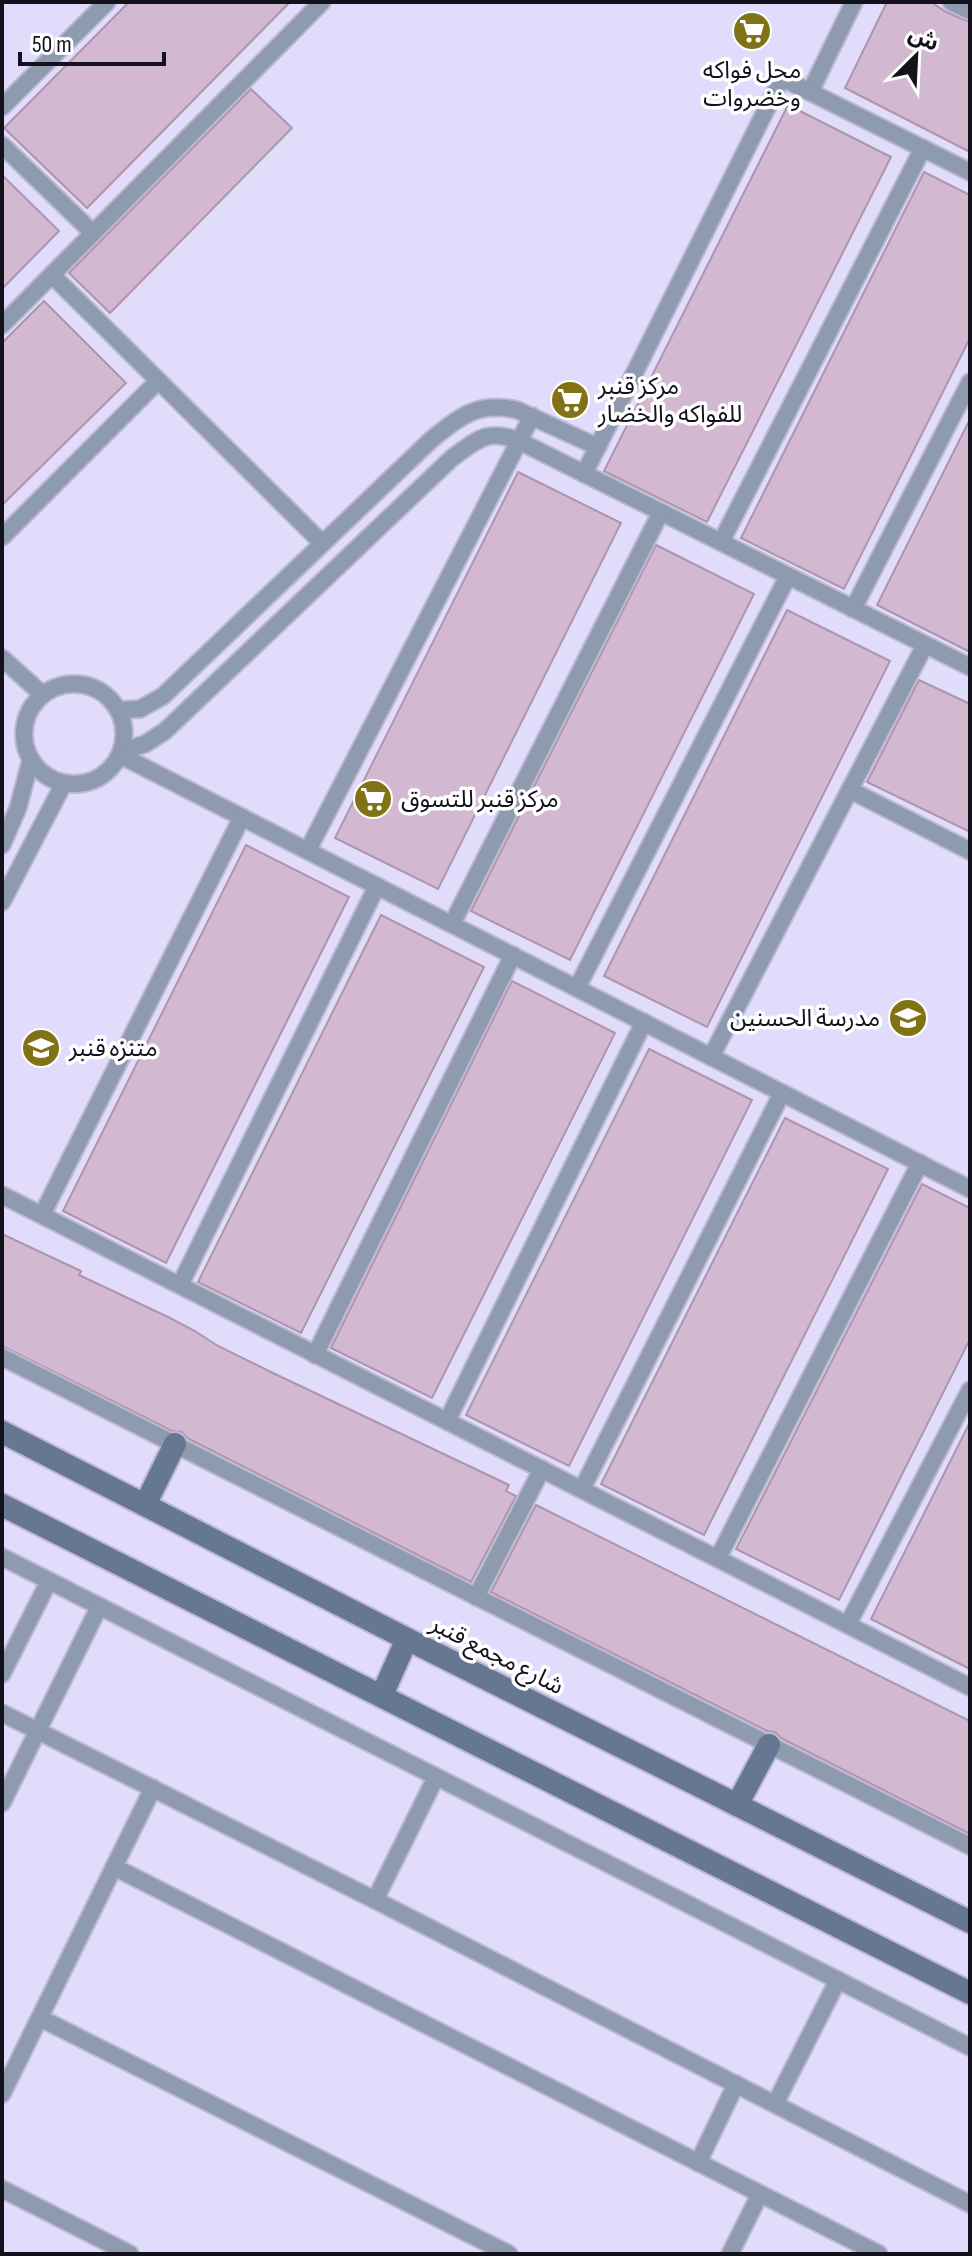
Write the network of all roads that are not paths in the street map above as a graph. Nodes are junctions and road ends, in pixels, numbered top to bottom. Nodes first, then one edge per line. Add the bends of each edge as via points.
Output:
1 (107, 2) edge
2 (322, 2) edge
3 (854, 2) edge
4 (951, 2) edge
5 (970, 11) edge
6 (810, 92) junction
7 (2, 107) edge
8 (2, 145) edge
9 (923, 148) junction
10 (970, 172) edge
11 (93, 233) junction
12 (52, 275) junction
13 (2, 325) edge
14 (158, 381) junction
15 (970, 382) edge
16 (532, 416) junction
17 (432, 439) junction
18 (519, 441) junction
19 (598, 447) junction
20 (452, 458) junction
21 (584, 474) junction
22 (661, 512) junction
23 (2, 537) edge
24 (721, 542) junction
25 (322, 543) junction
26 (788, 576) junction
27 (853, 609) junction
28 (925, 645) junction
29 (2, 658) edge
30 (970, 667) edge
31 (43, 695) junction
32 (118, 710) junction
33 (121, 753) junction
34 (31, 759) junction
35 (64, 783) junction
36 (850, 790) junction
37 (242, 817) junction
38 (2, 845) edge
39 (308, 850) junction
40 (970, 851) edge
41 (377, 886) junction
42 (2, 902) edge
43 (452, 924) junction
44 (513, 955) junction
45 (577, 988) junction
46 (644, 1022) junction
47 (711, 1057) junction
48 (782, 1093) junction
49 (920, 1163) junction
50 (970, 1189) edge
51 (2, 1195) edge
52 (42, 1215) junction
53 (180, 1285) junction
54 (315, 1355) junction
55 (2, 1357) edge
56 (970, 1390) edge
57 (447, 1421) junction
58 (2, 1432) edge
59 (175, 1444) junction
60 (542, 1469) junction
61 (582, 1489) junction
62 (2, 1505) edge
63 (145, 1505) junction
64 (2, 1557) edge
65 (718, 1558) junction
66 (49, 1581) junction
67 (476, 1597) junction
68 (99, 1607) junction
69 (848, 1624) junction
70 (407, 1639) junction
71 (2, 1674) edge
72 (970, 1687) edge
73 (382, 1695) junction
74 (2, 1713) edge
75 (38, 1731) junction
76 (769, 1745) junction
77 (436, 1777) junction
78 (153, 1788) junction
79 (2, 1803) edge
80 (737, 1805) junction
81 (970, 1846) edge
82 (114, 1867) junction
83 (375, 1900) junction
84 (970, 1922) edge
85 (838, 1980) junction
86 (970, 1993) edge
87 (40, 2018) junction
88 (970, 2047) edge
89 (736, 2084) junction
90 (2, 2094) edge
91 (775, 2104) junction
92 (698, 2163) junction
93 (2, 2189) edge
94 (760, 2194) junction
95 (970, 2204) edge
96 (130, 2254) edge
97 (509, 2254) edge
98 (730, 2254) edge
99 (879, 2254) edge

1 - 7 street
2 - 11 street
3 - 6 street
4 - 5 street
6 - 9 street
6 - 19 street via 782,78
8 - 11 street
9 - 10 street
9 - 24 street
11 - 12 street
12 - 13 street
12 - 14 street
14 - 23 street
14 - 25 street
15 - 27 street
16 - 17 street via 488,406
16 - 18 street
16 - 19 street
17 - 20 street
17 - 25 street
18 - 20 street via 493,434
18 - 21 street
18 - 39 street
19 - 21 street
20 - 33 street via 165,731
21 - 22 street
22 - 24 street
22 - 43 street
24 - 26 street
25 - 32 street via 163,696 140,709
26 - 27 street
26 - 45 street
27 - 28 street
28 - 30 street
28 - 36 street
29 - 31 street
31 - 32 street via 70,684 84,685 109,698
31 - 34 street via 33,705 24,732
32 - 33 street via 125,737
33 - 35 street via 91,782
33 - 37 street
34 - 35 street via 39,771
34 - 38 street
35 - 42 street
36 - 40 street
36 - 47 street
37 - 39 street
37 - 52 street
39 - 41 street
41 - 43 street
41 - 53 street
43 - 44 street
44 - 45 street
44 - 54 street
45 - 46 street
46 - 47 street
46 - 57 street
47 - 48 street
48 - 49 street
48 - 61 street
49 - 50 street
49 - 65 street
51 - 52 street
52 - 53 street
53 - 54 street
54 - 57 street
55 - 59 street
56 - 69 street
57 - 60 street
58 - 63 main road, شارع مجمع قنبر
59 - 63 main road
59 - 67 street
60 - 61 street
60 - 67 street
61 - 65 street
62 - 73 main road
63 - 70 main road, شارع مجمع قنبر
64 - 66 street
65 - 69 street
66 - 68 street
66 - 71 street
67 - 76 street
68 - 75 street
68 - 77 street
69 - 72 street
70 - 73 main road
70 - 80 main road, شارع مجمع قنبر
73 - 86 main road
74 - 75 street
75 - 78 street
75 - 79 street
76 - 80 main road
76 - 81 street
77 - 83 street
77 - 85 street
78 - 82 street
78 - 83 street
80 - 84 main road, شارع مجمع قنبر
82 - 87 street
82 - 92 street
83 - 89 street
85 - 88 street
85 - 91 street
87 - 90 street
87 - 97 street
89 - 91 street
89 - 92 street
91 - 95 street
92 - 94 street
93 - 96 street
94 - 98 street
94 - 99 street

